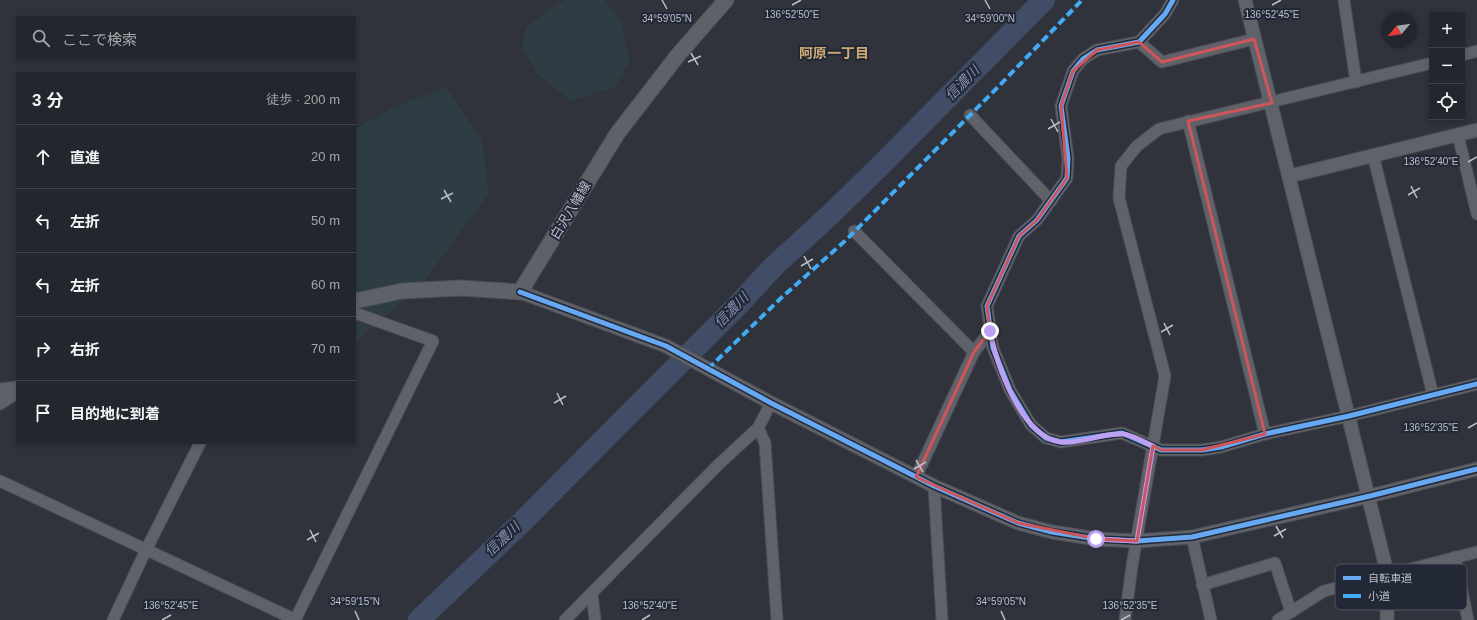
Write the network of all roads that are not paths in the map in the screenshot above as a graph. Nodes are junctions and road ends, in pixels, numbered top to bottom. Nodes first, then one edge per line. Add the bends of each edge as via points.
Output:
1 (726, 0) edge
2 (1173, 0) edge
3 (1245, 0) edge
4 (1344, 0) edge
5 (1254, 39) junction
6 (1139, 42) junction
7 (1477, 51) edge
8 (1465, 54) edge
9 (1429, 64) edge
10 (1356, 82) junction
11 (1272, 103) junction
12 (970, 115) dead end
13 (1188, 121) junction
14 (1477, 130) edge
15 (1458, 135) junction
16 (1374, 155) junction
17 (1290, 176) junction
18 (1051, 201) junction
19 (1477, 214) edge
20 (854, 231) dead end
21 (520, 292) junction
22 (356, 301) edge
23 (356, 313) edge
24 (990, 331) junction
25 (974, 352) junction
26 (1477, 384) edge
27 (16, 389) edge
28 (0, 391) edge
29 (16, 394) edge
30 (1433, 394) junction
31 (771, 403) junction
32 (0, 404) edge
33 (1349, 416) junction
34 (758, 428) junction
35 (1265, 434) junction
36 (199, 444) edge
37 (1153, 446) junction
38 (1477, 469) edge
39 (916, 477) junction
40 (1, 485) edge
41 (934, 486) junction
42 (1370, 496) junction
43 (1192, 537) junction
44 (1137, 541) junction
45 (146, 550) junction
46 (1477, 552) edge
47 (1455, 557) junction
48 (1385, 564) edge
49 (1430, 564) edge
50 (1456, 564) edge
51 (1202, 585) junction
52 (1335, 588) edge
53 (592, 593) junction
54 (1387, 610) edge
55 (1466, 610) edge
56 (1290, 612) junction
57 (113, 620) edge
58 (296, 620) edge
59 (565, 620) edge
60 (595, 620) edge
61 (777, 620) edge
62 (942, 620) edge
63 (1124, 620) edge
64 (1211, 620) edge
65 (1278, 620) edge
66 (1387, 620) edge
67 (1468, 620) edge

1 - 21 main road, 白沢八幡線 via 678,55 617,134
2 - 6 street via 1165,14
3 - 5 street
4 - 10 street
5 - 6 street via 1162,62
5 - 11 street
6 - 18 street via 1097,50 1083,59 1073,70 1061,106 1068,158 1067,178
7 - 8 street
9 - 10 street
10 - 11 street
11 - 13 street
11 - 17 street
12 - 18 street
13 - 35 street
13 - 37 street via 1159,129 1137,146 1121,166 1119,198 1165,376
14 - 15 street
15 - 16 street
15 - 19 street
16 - 17 street
16 - 30 street
17 - 33 street
18 - 24 street via 1037,220 1019,236 987,306
20 - 25 street
21 - 22 main road via 460,288 402,291
21 - 31 street via 666,346
23 - 58 street via 433,341
24 - 25 street
24 - 37 street via 993,348 1010,390 1031,425 1046,438 1061,442 1122,433
25 - 39 street
26 - 30 street
27 - 28 main road
29 - 32 street
30 - 33 street
31 - 34 street
31 - 39 street
33 - 35 street
33 - 42 street
34 - 53 street
34 - 61 street via 765,443
35 - 37 street via 1202,450 1161,450
36 - 45 street
37 - 44 street
38 - 42 street
39 - 41 street
40 - 45 street
41 - 44 street via 1018,523 1096,539
41 - 62 street
42 - 43 street
42 - 48 street
43 - 44 street
43 - 51 street
44 - 63 street
45 - 57 street
45 - 58 street
46 - 47 street
47 - 49 street
47 - 50 street
51 - 56 street via 1275,563
51 - 64 street
52 - 56 street via 1324,591
53 - 59 street
53 - 60 street
54 - 66 street
55 - 67 street
56 - 65 street

